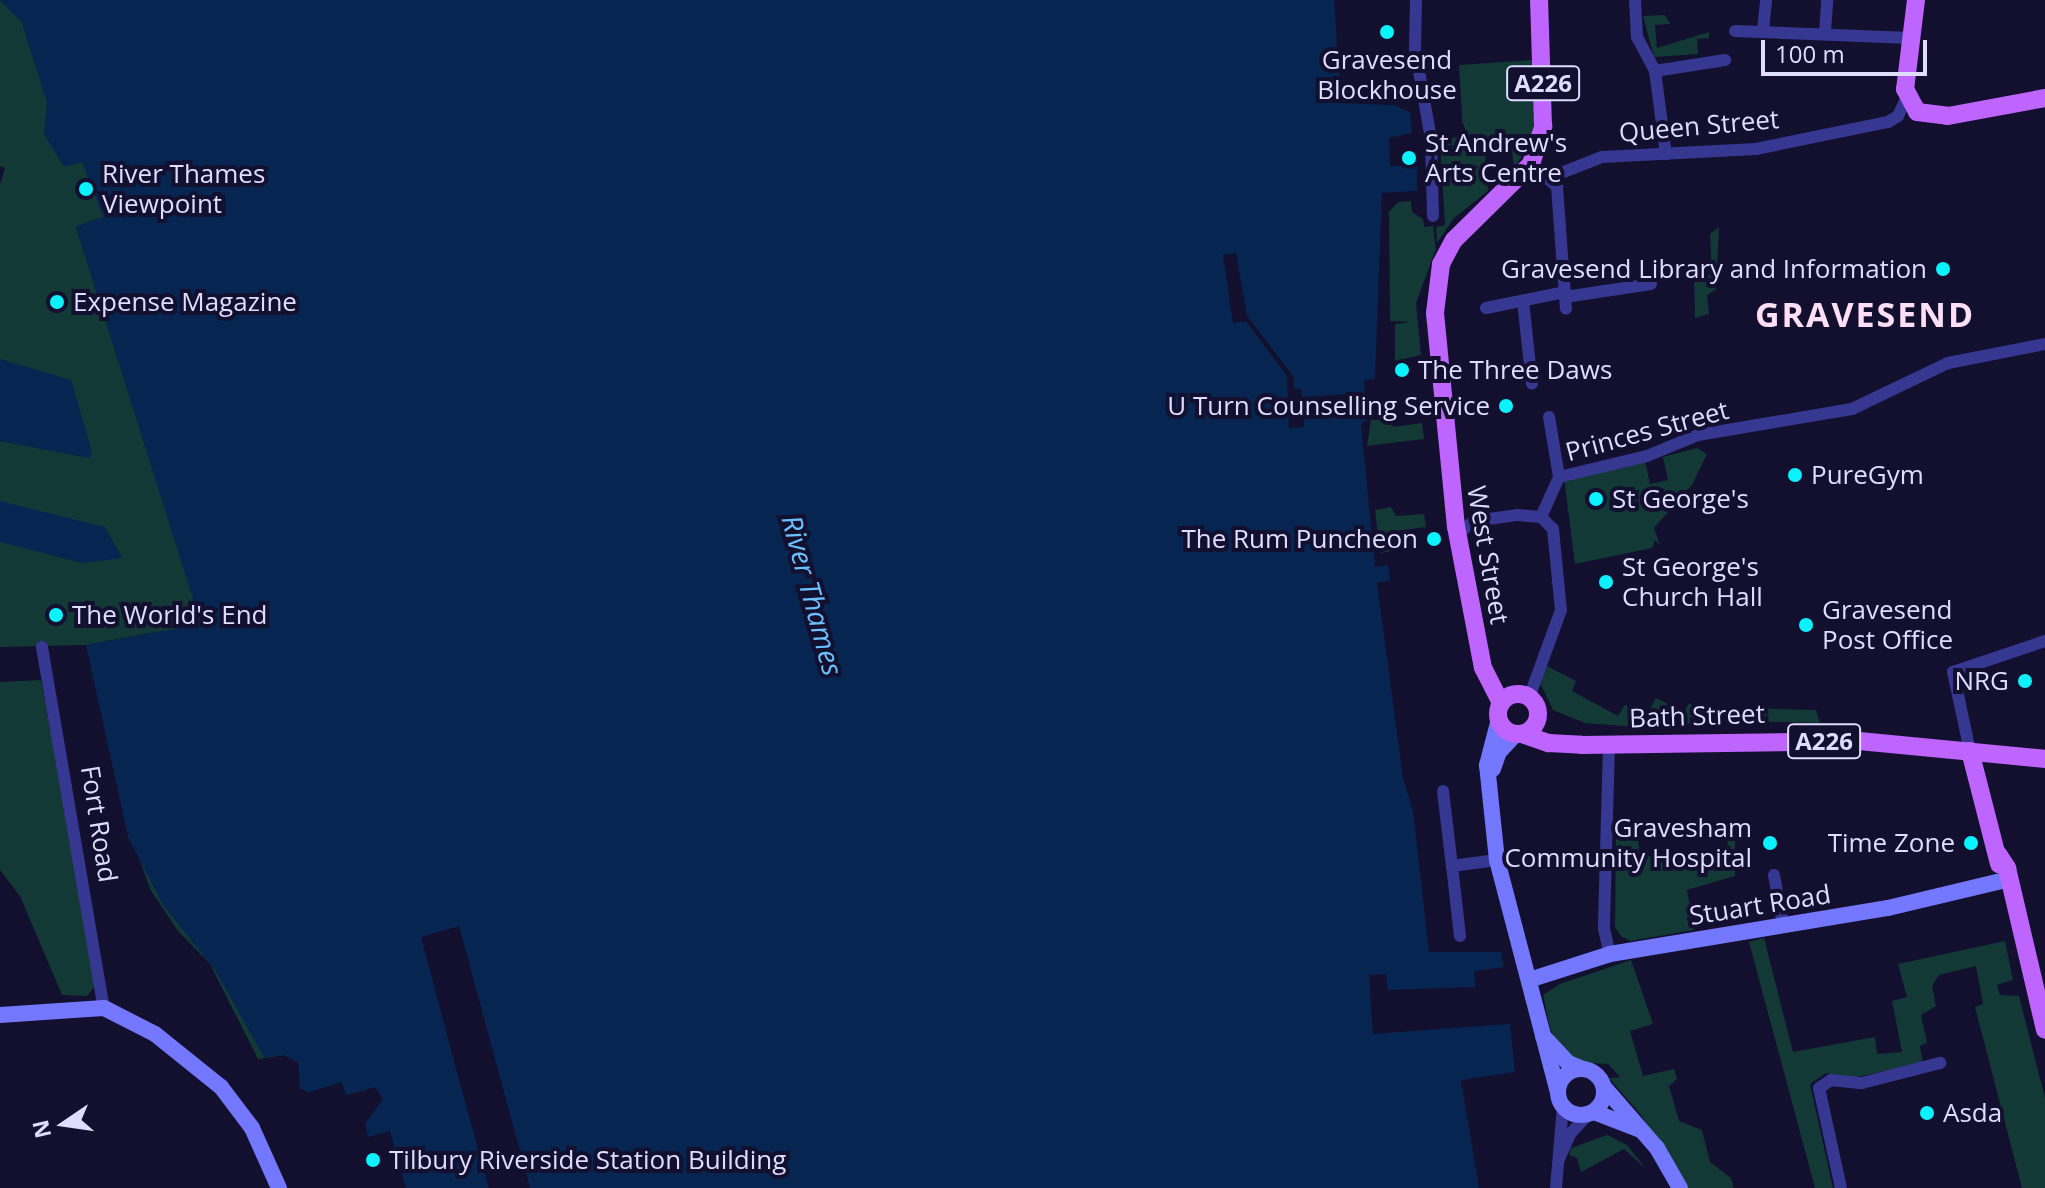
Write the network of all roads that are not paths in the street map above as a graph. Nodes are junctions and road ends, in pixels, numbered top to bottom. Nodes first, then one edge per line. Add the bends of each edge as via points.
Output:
1 (1416, 0) edge
2 (1539, 0) edge
3 (1635, 0) edge
4 (1766, 0) edge
5 (1827, 0) edge
6 (1916, 0) edge
7 (1763, 30) junction
8 (1735, 31) dead end
9 (1825, 32) junction
10 (1910, 38) junction
11 (1725, 60) dead end
12 (1655, 71) junction
13 (2045, 98) edge
14 (1902, 107) junction
15 (1666, 154) junction
16 (1531, 164) junction
17 (1551, 177) junction
18 (1433, 216) dead end
19 (1651, 284) dead end
20 (1565, 299) junction
21 (1523, 301) junction
22 (1486, 308) dead end
23 (2045, 344) edge
24 (1532, 384) dead end
25 (1547, 422) dead end
26 (1559, 477) junction
27 (1541, 517) junction
28 (1459, 533) junction
29 (2045, 641) edge
30 (42, 647) dead end
31 (1529, 698) junction
32 (1500, 711) junction
33 (1519, 734) junction
34 (1609, 745) junction
35 (1970, 751) junction
36 (2010, 758) junction
37 (2045, 759) edge
38 (1489, 790) junction
39 (1443, 791) dead end
40 (1981, 794) junction
41 (1998, 854) junction
42 (1497, 860) junction
43 (1452, 866) junction
44 (1774, 875) dead end
45 (2001, 881) junction
46 (2013, 905) junction
47 (1783, 925) junction
48 (1460, 936) dead end
49 (1610, 954) junction
50 (1529, 980) junction
51 (2042, 1004) edge
52 (104, 1008) junction
53 (0, 1015) edge
54 (2045, 1030) edge
55 (1540, 1031) junction
56 (1940, 1063) dead end
57 (1583, 1069) junction
58 (1604, 1087) junction
59 (1560, 1099) junction
60 (1591, 1113) junction
61 (1645, 1133) junction
62 (1557, 1165) junction
63 (279, 1188) edge
64 (1556, 1188) edge
65 (1680, 1188) edge
66 (1841, 1188) edge

1 - 18 street via 1415,49 1431,139
2 - 16 main road, A226 via 1543,126
3 - 12 street via 1638,42
4 - 7 street
5 - 9 street
6 - 10 main road
7 - 8 street
7 - 9 street
9 - 10 street
10 - 14 main road
11 - 12 street
12 - 15 street
13 - 14 main road via 1938,117
14 - 15 street, Queen Street via 1756,149
15 - 17 street, Queen Street via 1591,159
16 - 17 street
16 - 28 main road, West Street / A226 via 1454,240 1441,264 1435,313 1449,401 1450,488
17 - 20 street via 1557,187
19 - 20 street
20 - 21 street
21 - 22 street
21 - 24 street
23 - 26 street, Princes Street via 1959,360 1833,414 1698,435 1647,456
25 - 26 street
26 - 27 street, Princes Street
27 - 28 street via 1478,520
27 - 31 street via 1553,529 1561,610
28 - 32 main road, West Street / A226 via 1483,668
29 - 35 street via 1953,672
30 - 52 street, Fort Road
31 - 32 main road via 1516,695
31 - 33 main road via 1538,718
32 - 33 main road
32 - 38 street via 1487,765
33 - 34 main road, Bath Street / A226 via 1548,743
33 - 38 street via 1496,758
34 - 35 main road, Bath Street / A226 via 1786,739
34 - 49 street via 1604,929
35 - 36 main road, A226
35 - 40 main road
36 - 37 main road, A226
36 - 40 main road via 1988,772
38 - 42 street
39 - 43 street
40 - 41 main road
41 - 45 main road
41 - 46 main road
42 - 43 street
42 - 50 street
43 - 48 street
44 - 47 street
45 - 46 main road
45 - 47 street, Stuart Road via 1888,908
46 - 51 main road via 2013,935 2024,945
47 - 49 street, Stuart Road
49 - 50 street, Stuart Road
50 - 55 street
51 - 54 main road
52 - 53 street
52 - 63 street via 161,1039 213,1079 252,1128
55 - 57 street via 1557,1053
55 - 59 street
56 - 66 street via 1862,1083 1831,1080 1819,1088
57 - 58 street via 1597,1075
57 - 59 street via 1569,1073
58 - 60 street via 1603,1102
58 - 61 street
59 - 60 street via 1575,1115
59 - 62 street
60 - 61 street
60 - 62 street via 1570,1134
61 - 65 street
62 - 64 street

